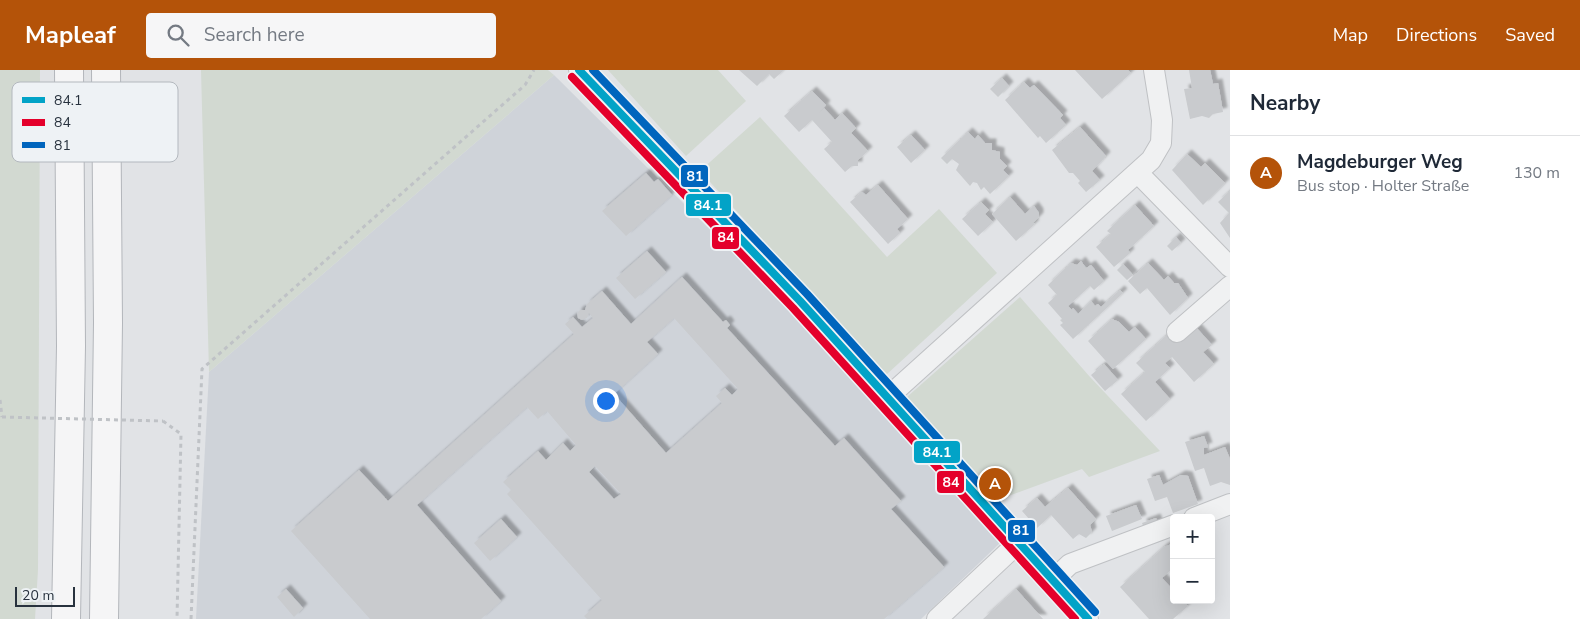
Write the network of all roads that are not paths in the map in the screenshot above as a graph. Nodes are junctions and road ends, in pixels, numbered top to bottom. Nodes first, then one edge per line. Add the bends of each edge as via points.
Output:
1 (579, 70) edge
2 (1154, 70) edge
3 (70, 162) edge
4 (107, 162) edge
5 (1138, 173) junction
6 (1230, 267) edge
7 (1230, 286) edge
8 (1177, 332) dead end
9 (887, 398) junction
10 (1230, 504) edge
11 (1204, 514) edge
12 (1170, 526) edge
13 (1018, 543) junction
14 (1052, 581) junction
15 (66, 619) edge
16 (104, 619) edge
17 (937, 619) edge
18 (1088, 619) edge

1 - 9 street via 800,301
2 - 5 street via 1162,120 1161,143
3 - 15 highway via 71,346
4 - 16 highway
5 - 6 street
5 - 9 street
7 - 8 street
9 - 13 street
10 - 11 street
12 - 14 street via 1070,564
13 - 14 street
13 - 17 street
14 - 18 street

